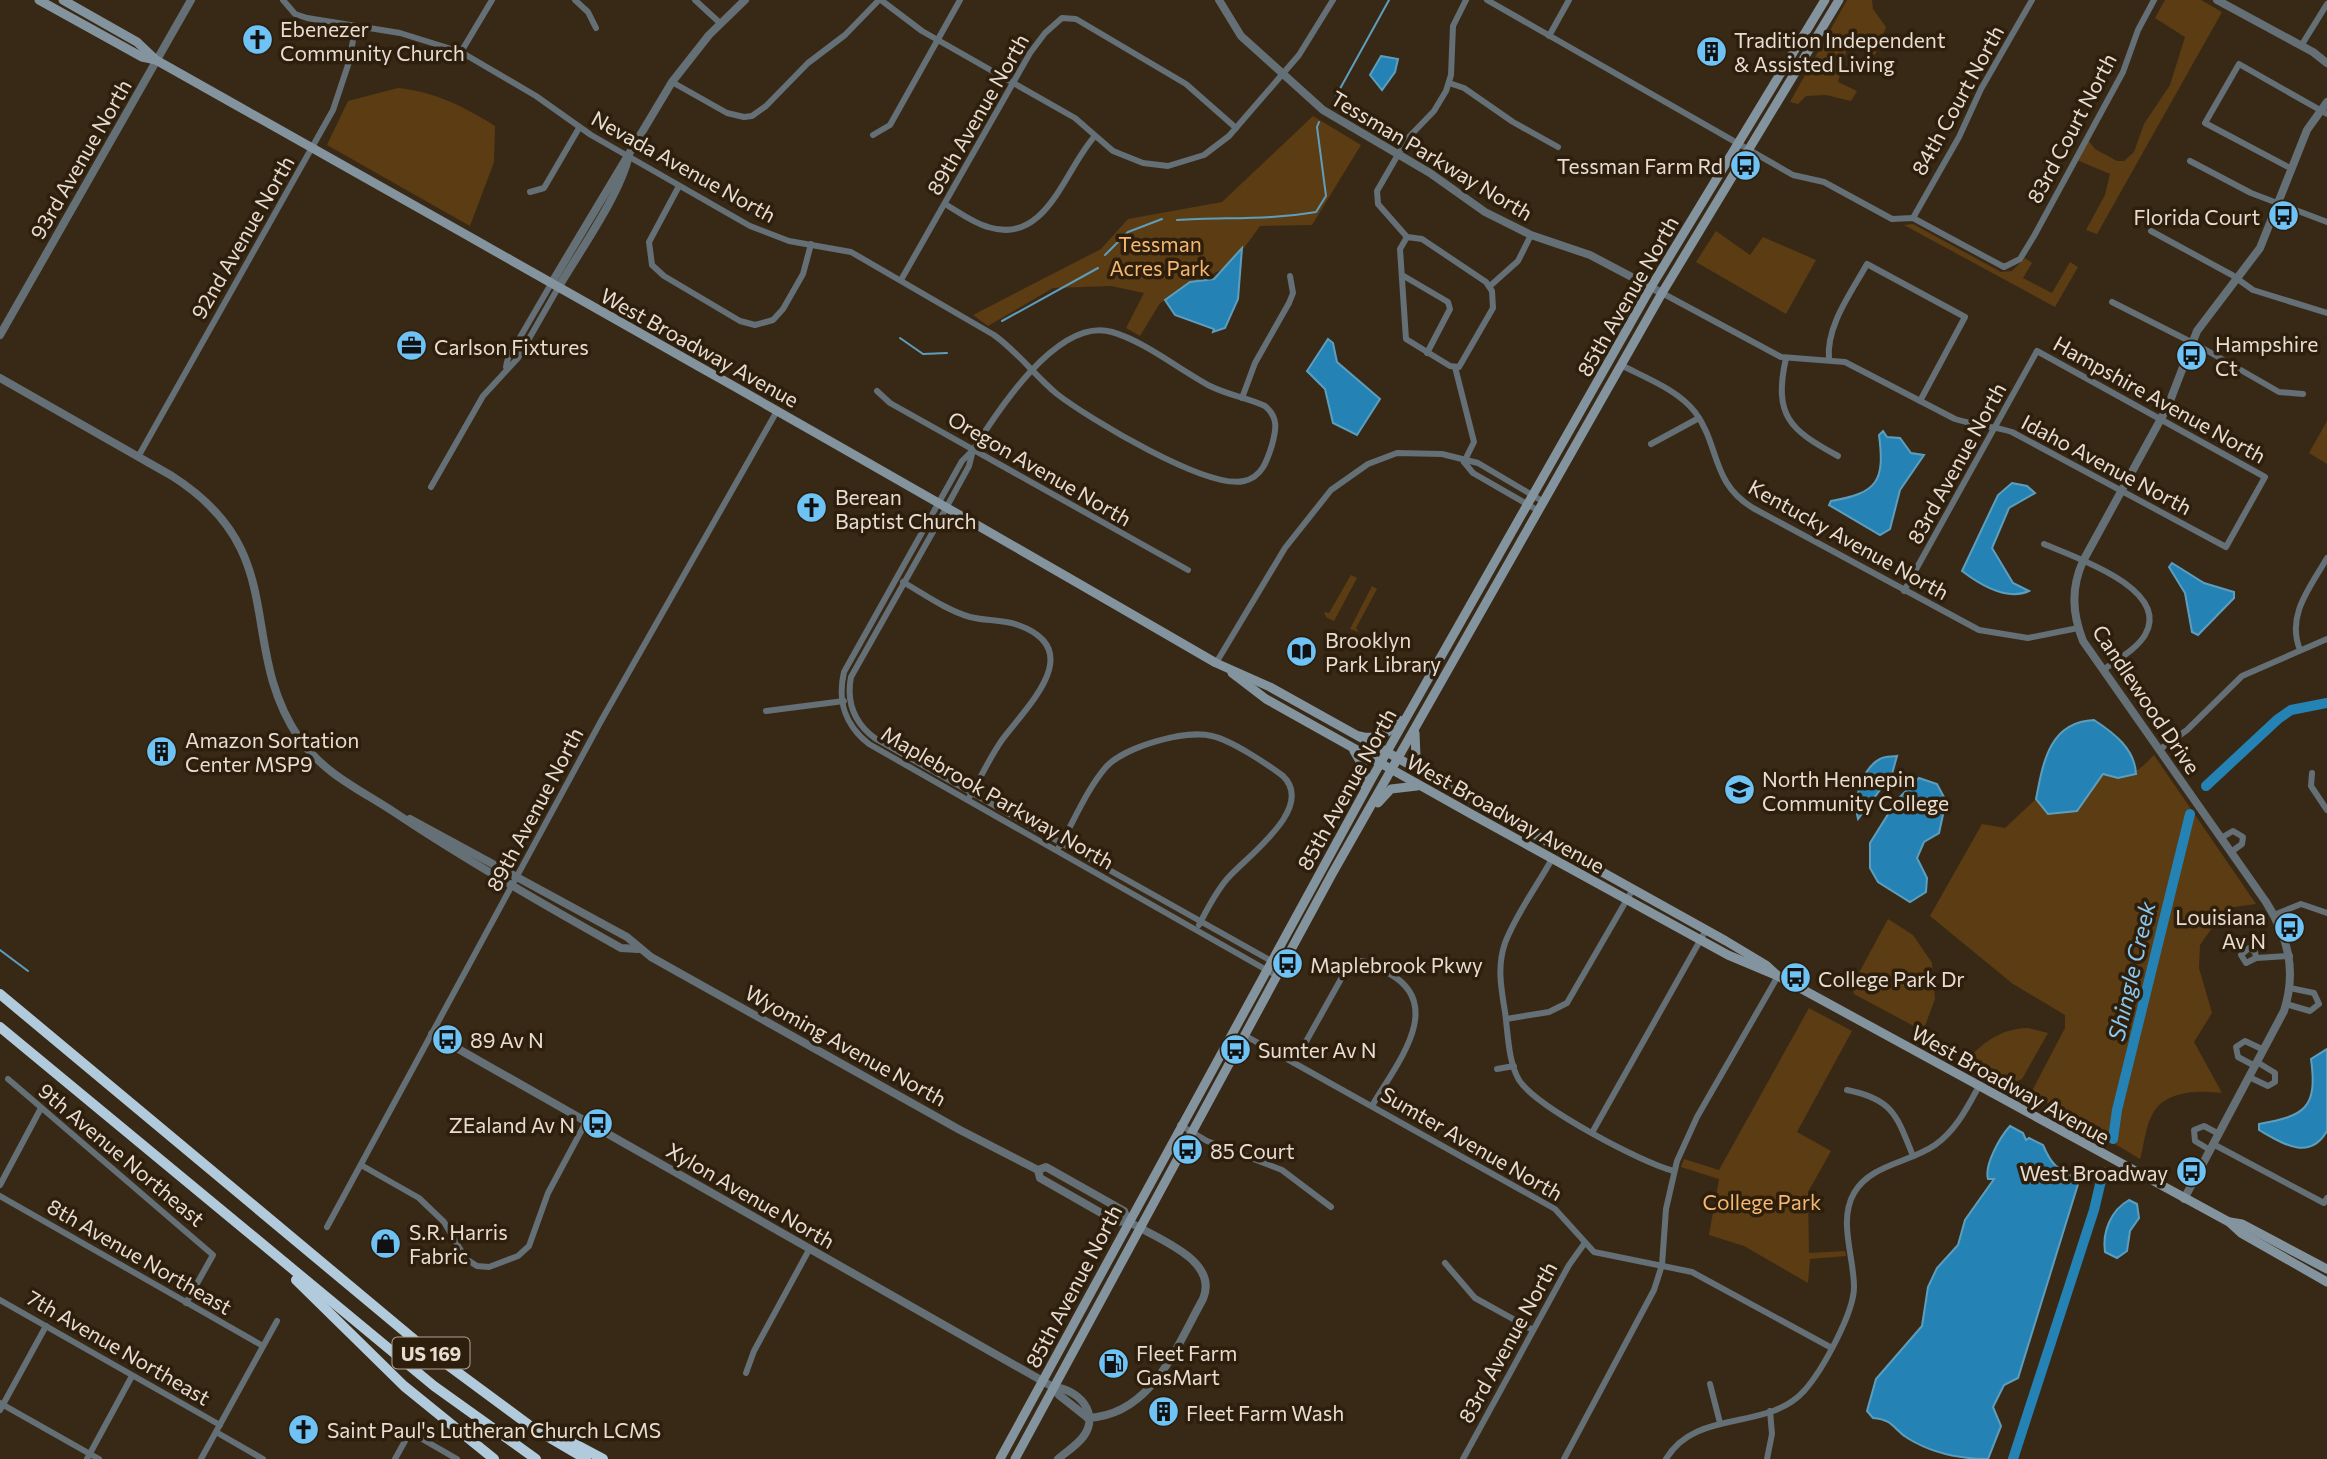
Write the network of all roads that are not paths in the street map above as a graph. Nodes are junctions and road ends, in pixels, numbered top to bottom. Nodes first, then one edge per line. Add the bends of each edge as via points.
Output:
1 (40, 0) edge
2 (63, 0) edge
3 (191, 0) edge
4 (283, 0) edge
5 (492, 0) edge
6 (575, 0) edge
7 (695, 0) edge
8 (745, 0) edge
9 (880, 0) edge
10 (960, 0) edge
11 (1219, 0) edge
12 (1333, 0) edge
13 (1466, 0) edge
14 (1487, 0) edge
15 (1569, 0) edge
16 (1825, 0) edge
17 (1839, 0) edge
18 (2032, 0) edge
19 (2154, 0) edge
20 (2217, 0) edge
21 (2233, 4) edge
22 (2327, 4) edge
23 (719, 23) junction
24 (355, 27) junction
25 (596, 27) dead end
26 (1549, 36) junction
27 (937, 40) junction
28 (2301, 46) junction
29 (461, 52) junction
30 (156, 60) junction
31 (2327, 63) edge
32 (1283, 76) junction
33 (672, 82) junction
34 (1013, 83) junction
35 (1449, 83) junction
36 (2327, 102) edge
37 (2323, 112) edge
38 (579, 128) junction
39 (1236, 128) junction
40 (873, 135) dead end
41 (1095, 136) junction
42 (1737, 145) junction
43 (1558, 146) dead end
44 (313, 148) junction
45 (1748, 151) junction
46 (1398, 154) junction
47 (629, 155) junction
48 (2190, 161) dead end
49 (2292, 169) junction
50 (679, 186) junction
51 (530, 192) dead end
52 (945, 204) junction
53 (2279, 205) junction
54 (1913, 218) junction
55 (2327, 222) edge
56 (2151, 231) dead end
57 (1531, 235) junction
58 (1407, 237) junction
59 (811, 244) junction
60 (1402, 275) junction
61 (1290, 276) dead end
62 (2238, 279) junction
63 (901, 280) junction
64 (554, 286) junction
65 (1489, 286) junction
66 (1651, 287) junction
67 (1662, 293) junction
68 (2112, 302) dead end
69 (2327, 313) edge
70 (0, 335) edge
71 (2191, 342) junction
72 (2037, 351) joint
73 (1427, 353) junction
74 (1786, 358) junction
75 (1829, 359) junction
76 (1621, 365) junction
77 (1455, 367) junction
78 (1033, 372) junction
79 (0, 378) edge
80 (877, 391) dead end
81 (2303, 394) dead end
82 (1242, 398) junction
83 (1920, 401) junction
84 (777, 411) junction
85 (1699, 418) junction
86 (2160, 420) junction
87 (1995, 428) junction
88 (1651, 444) dead end
89 (973, 450) junction
90 (1839, 456) dead end
91 (138, 457) junction
92 (1464, 462) junction
93 (431, 487) dead end
94 (2121, 492) junction
95 (1531, 499) junction
96 (942, 505) junction
97 (1542, 506) junction
98 (2044, 544) dead end
99 (2226, 547) joint
100 (2327, 558) edge
101 (2084, 561) junction
102 (1188, 570) dead end
103 (897, 579) junction
104 (904, 583) junction
105 (1479, 591) junction
106 (1904, 591) junction
107 (2078, 628) junction
108 (2327, 639) edge
109 (2300, 650) junction
110 (1221, 666) junction
111 (2103, 670) junction
112 (850, 700) junction
113 (841, 701) junction
114 (766, 711) dead end
115 (1415, 727) junction
116 (1350, 732) junction
117 (1344, 743) junction
118 (2160, 750) junction
119 (1386, 753) junction
120 (1397, 759) junction
121 (1380, 764) junction
122 (1391, 770) junction
123 (2312, 773) dead end
124 (1421, 786) junction
125 (1364, 791) junction
126 (972, 793) junction
127 (1465, 796) junction
128 (967, 801) junction
129 (391, 810) junction
130 (2327, 810) edge
131 (2221, 838) junction
132 (1061, 844) junction
133 (1056, 852) junction
134 (2231, 852) junction
135 (1552, 859) junction
136 (1332, 874) junction
137 (517, 876) junction
138 (512, 886) junction
139 (1633, 889) junction
140 (1627, 900) junction
141 (2327, 913) edge
142 (2274, 915) junction
143 (1201, 921) junction
144 (1197, 930) junction
145 (1706, 930) junction
146 (1701, 940) junction
147 (638, 949) junction
148 (2290, 956) junction
149 (2256, 958) dead end
150 (1269, 966) junction
151 (1280, 972) junction
152 (1778, 976) junction
153 (2290, 988) junction
154 (0, 994) edge
155 (2286, 1004) junction
156 (1506, 1019) junction
157 (0, 1027) edge
158 (432, 1034) junction
159 (1244, 1035) junction
160 (2264, 1051) junction
161 (1294, 1063) junction
162 (2256, 1064) junction
163 (1514, 1066) junction
164 (1497, 1069) dead end
165 (2249, 1077) junction
166 (8, 1079) dead end
167 (1979, 1086) junction
168 (1847, 1090) dead end
169 (1372, 1106) junction
170 (41, 1108) junction
171 (586, 1122) junction
172 (1180, 1125) junction
173 (1593, 1131) junction
174 (1191, 1132) junction
175 (2219, 1133) junction
176 (2211, 1147) junction
177 (1913, 1156) junction
178 (361, 1165) junction
179 (1674, 1171) junction
180 (0, 1185) edge
181 (0, 1196) edge
182 (2184, 1199) junction
183 (2325, 1201) edge
184 (1331, 1206) dead end
185 (1128, 1222) junction
186 (2229, 1222) junction
187 (240, 1224) junction
188 (327, 1227) dead end
189 (1139, 1228) junction
190 (286, 1234) junction
191 (1584, 1244) junction
192 (810, 1248) junction
193 (273, 1252) junction
194 (1444, 1264) dead end
195 (1662, 1265) junction
196 (2327, 1269) edge
197 (2327, 1282) edge
198 (0, 1300) edge
199 (186, 1303) junction
200 (277, 1321) dead end
201 (46, 1326) junction
202 (1533, 1330) junction
203 (263, 1346) junction
204 (1830, 1347) junction
205 (747, 1373) dead end
206 (132, 1376) junction
207 (1042, 1381) junction
208 (1710, 1384) dead end
209 (1053, 1387) junction
210 (486, 1394) junction
211 (1, 1406) edge
212 (1770, 1411) junction
213 (1088, 1418) junction
214 (1720, 1423) junction
215 (220, 1425) junction
216 (216, 1432) junction
217 (89, 1456) edge
218 (99, 1459) edge
219 (201, 1459) edge
220 (262, 1459) edge
221 (395, 1459) edge
222 (457, 1459) edge
223 (494, 1459) edge
224 (536, 1459) edge
225 (586, 1459) edge
226 (603, 1459) edge
227 (1000, 1459) edge
228 (1015, 1459) edge
229 (1058, 1459) edge
230 (1463, 1459) edge
231 (1564, 1459) edge
232 (1666, 1459) edge
233 (1767, 1459) edge

1 - 30 main road, West Broadway Avenue via 142,57
2 - 30 main road, West Broadway Avenue via 137,42
3 - 30 street, 93rd Avenue North
4 - 24 street, Nevada Avenue North via 295,14
5 - 29 street
6 - 25 street
7 - 23 street
8 - 23 street
9 - 27 street
9 - 33 street via 752,116 727,113
10 - 27 street
11 - 32 street, Tessman Parkway North via 1241,36
12 - 32 street
13 - 35 street via 1451,35
14 - 26 street
15 - 26 street
16 - 42 main road, 85th Avenue North
17 - 45 main road, 85th Avenue North
18 - 54 street, 84th Court North
19 - 54 street, 83rd Court North via 2123,72 2020,259 2011,267 1998,265
20 - 21 street
21 - 28 street
22 - 28 street
23 - 33 street
24 - 29 street, Nevada Avenue North via 400,33
24 - 44 street, 92nd Avenue North via 340,92
26 - 42 street
27 - 34 street
27 - 40 street via 890,125
28 - 31 street
29 - 38 street, Nevada Avenue North via 536,96
30 - 44 main road, West Broadway Avenue
30 - 70 street, 93rd Avenue North
32 - 39 street
32 - 46 street, Tessman Parkway North via 1323,110
33 - 47 street
34 - 39 street, 89th Avenue North via 1035,46 1062,18 1076,19 1186,84
34 - 41 street via 1074,118
34 - 52 street, 89th Avenue North
35 - 43 street
35 - 46 street via 1438,105 1413,130
36 - 37 street, Candlewood Drive
37 - 49 street, Candlewood Drive via 2307,130
37 - 49 street via 2239,64 2205,123
38 - 47 street, Nevada Avenue North
38 - 51 street via 544,188
39 - 41 street via 1217,146 1190,161 1168,166 1143,163 1113,151
41 - 52 street via 1078,155 1045,212 1025,226 989,228
42 - 45 street
42 - 66 main road, 85th Avenue North
44 - 64 main road, West Broadway Avenue
44 - 91 street, 92nd Avenue North
45 - 54 street via 1793,175 1824,182 1892,219
45 - 67 main road, 85th Avenue North
46 - 57 street, Tessman Parkway North via 1466,201
46 - 58 street via 1377,198
47 - 50 street, Nevada Avenue North
47 - 64 street via 602,193
48 - 53 street
49 - 53 street, Candlewood Drive
50 - 59 street, Nevada Avenue North via 762,233
50 - 59 street via 649,242 649,258 664,276 755,325 773,320 783,309 803,274
52 - 63 street, 89th Avenue North
53 - 55 street
53 - 62 street, Candlewood Drive via 2260,248
56 - 62 street
57 - 65 street via 1518,261
57 - 66 street, Tessman Parkway North via 1590,255
58 - 60 street via 1401,244
58 - 65 street via 1422,239
59 - 63 street, Nevada Avenue North via 851,252
60 - 73 street via 1406,339
60 - 73 street via 1448,302 1450,309
61 - 82 street via 1293,293 1248,377
62 - 69 street via 2253,290
62 - 71 street, Candlewood Drive
63 - 78 street, Nevada Avenue North via 982,326
64 - 84 main road, West Broadway Avenue
64 - 93 street
65 - 77 street via 1493,308 1463,364
66 - 67 street, Tessman Parkway North
66 - 95 main road, 85th Avenue North
67 - 74 street, Idaho Avenue North
67 - 76 main road, 85th Avenue North
68 - 71 street
71 - 81 street via 2279,392
71 - 86 street, Candlewood Drive
72 - 86 street, Hampshire Avenue North
72 - 87 street, 83rd Avenue North
73 - 77 street
74 - 75 street, Idaho Avenue North
74 - 90 street via 1780,392 1785,415 1799,433
75 - 83 street, Idaho Avenue North via 1853,365
75 - 83 street via 1834,326 1867,264 1965,317
76 - 85 street, Kentucky Avenue North via 1678,397
76 - 97 main road, 85th Avenue North
77 - 92 street via 1474,442
78 - 82 street via 1071,337 1105,330
78 - 82 street, Nevada Avenue North via 1085,413 1184,468 1226,481 1244,481 1260,473 1276,432 1271,411
78 - 89 street via 1002,404
79 - 91 street, Wyoming Avenue North
80 - 89 street, Oregon Avenue North
83 - 87 street, Idaho Avenue North via 1955,419
84 - 96 main road, West Broadway Avenue
84 - 137 street, 89th Avenue North
85 - 88 street
85 - 106 street, Kentucky Avenue North via 1720,474 1743,502
86 - 94 street, Candlewood Drive
86 - 99 street, Hampshire Avenue North via 2265,477
87 - 94 street, Idaho Avenue North via 2018,435
87 - 106 street, 83rd Avenue North
89 - 96 street via 962,461
89 - 102 street, Oregon Avenue North
91 - 129 street, Wyoming Avenue North via 189,487 234,535 256,584 274,686 290,723 312,755 335,776
92 - 95 street via 1478,463
92 - 110 street via 1429,452 1397,453 1341,480 1280,554
94 - 99 street, Idaho Avenue North
94 - 101 street, Candlewood Drive
95 - 97 street
95 - 105 main road, 85th Avenue North
96 - 103 street
96 - 104 street
96 - 110 main road, West Broadway Avenue
97 - 115 main road, 85th Avenue North
98 - 101 street
100 - 109 street via 2295,617 2294,634
101 - 107 street, Candlewood Drive via 2074,600
101 - 111 street via 2131,587 2148,608 2149,626 2140,641
103 - 104 street
103 - 113 street via 844,672
104 - 112 street via 851,677
104 - 126 street via 968,616 1027,629 1044,643 1051,657 1047,681 1001,742
105 - 116 main road via 1465,605 1392,730 1369,738
105 - 119 main road, 85th Avenue North
106 - 107 street, Kentucky Avenue North via 1995,635 2028,638
107 - 111 street, Candlewood Drive
108 - 109 street
109 - 118 street via 2242,676
110 - 116 main road, West Broadway Avenue via 1254,678
110 - 117 main road, West Broadway Avenue via 1266,699
111 - 118 street, Candlewood Drive
112 - 113 street
112 - 126 street, Maplebrook Parkway North via 852,712 866,732
113 - 114 street
113 - 128 street, Maplebrook Parkway North via 848,722 862,739
115 - 120 main road, 85th Avenue North
115 - 127 main road via 1413,749 1419,762
116 - 119 main road, West Broadway Avenue
117 - 121 main road, West Broadway Avenue
117 - 125 main road via 1363,764
118 - 131 street, Candlewood Drive
119 - 120 main road, West Broadway Avenue
119 - 121 main road, 85th Avenue North
120 - 122 main road, 85th Avenue North
120 - 127 main road, West Broadway Avenue
121 - 122 main road, West Broadway Avenue
121 - 125 main road, 85th Avenue North
122 - 124 main road, West Broadway Avenue
122 - 136 main road, 85th Avenue North
123 - 130 street via 2311,786
124 - 135 main road, West Broadway Avenue
124 - 136 main road via 1399,786 1384,794 1343,866
125 - 150 main road, 85th Avenue North
126 - 128 street
126 - 132 street, Maplebrook Parkway North
127 - 139 main road, West Broadway Avenue
128 - 133 street, Maplebrook Parkway North
129 - 137 street, Wyoming Avenue North
129 - 138 street, Wyoming Avenue North
131 - 134 street, Candlewood Drive
131 - 134 street via 2233,831 2243,837 2242,844
132 - 133 street
132 - 143 street, Maplebrook Parkway North
132 - 143 street via 1099,776 1126,751 1197,735 1216,736 1286,779 1292,802 1271,835 1220,888
133 - 144 street, Maplebrook Parkway North
134 - 142 street, Candlewood Drive
135 - 140 main road, West Broadway Avenue
135 - 156 street via 1505,943 1500,972
136 - 151 main road, 85th Avenue North
137 - 138 street, 89th Avenue North
137 - 147 street, Wyoming Avenue North via 627,937
138 - 147 street, Wyoming Avenue North via 621,948
138 - 158 street, 89th Avenue North
139 - 140 street
139 - 145 main road, West Broadway Avenue
140 - 146 main road, West Broadway Avenue
140 - 156 street via 1567,1003 1549,1012
141 - 142 street via 2301,904
142 - 148 street, Candlewood Drive
143 - 144 street
143 - 150 street, Maplebrook Parkway North
144 - 150 street, Maplebrook Parkway North
145 - 146 street
145 - 152 main road, West Broadway Avenue
146 - 152 main road, West Broadway Avenue
146 - 173 street
147 - 185 street, Wyoming Avenue North via 1038,1170 1041,1178 1117,1222
148 - 149 street
148 - 153 street, Candlewood Drive
150 - 151 street, Maplebrook Parkway North
150 - 172 main road, 85th Avenue North
151 - 159 main road, 85th Avenue North
152 - 167 main road, West Broadway Avenue
152 - 179 street via 1697,1117
153 - 155 street, Candlewood Drive
153 - 155 street via 2314,993 2319,1004 2310,1011
154 - 190 highway, US 169
155 - 160 street, Candlewood Drive
156 - 163 street
157 - 187 highway, US 169
158 - 171 street, Xylon Avenue North
158 - 178 street, 89th Avenue North
159 - 161 street, Sumter Avenue North
159 - 174 main road, 85th Avenue North
160 - 162 street, Candlewood Drive
160 - 162 street via 2245,1041 2236,1046 2238,1057
161 - 169 street, Sumter Avenue North
161 - 169 street via 1346,970 1355,961 1368,962 1407,986 1418,1014 1412,1035
162 - 165 street, Candlewood Drive
162 - 165 street via 2275,1073 2275,1082 2268,1086
163 - 164 street
163 - 173 street via 1534,1097
165 - 175 street, Candlewood Drive
166 - 170 street, 9th Avenue Northeast
167 - 177 street via 1957,1125 1935,1145
167 - 182 main road, West Broadway Avenue
168 - 177 street via 1888,1106 1899,1120
169 - 191 street, Sumter Avenue North via 1555,1209
170 - 180 street
170 - 199 street, 9th Avenue Northeast via 213,1255
171 - 178 street via 548,1193 529,1246 518,1256 489,1267 466,1259 444,1222 419,1198
171 - 192 street, Xylon Avenue North
172 - 174 street
172 - 185 main road, 85th Avenue North
173 - 179 street
174 - 184 street via 1282,1170
174 - 189 main road, 85th Avenue North
175 - 176 street, Candlewood Drive
175 - 176 street via 2204,1126 2194,1130 2195,1141
176 - 182 street, Candlewood Drive
176 - 183 street
177 - 204 street via 1872,1174 1849,1203 1853,1295 1848,1315
178 - 188 street, 89th Avenue North
179 - 195 street
181 - 199 street, 8th Avenue Northeast
182 - 186 main road, West Broadway Avenue
185 - 189 street, Wyoming Avenue North
185 - 207 main road, 85th Avenue North
186 - 196 main road, West Broadway Avenue via 2242,1224
186 - 197 main road, West Broadway Avenue
187 - 193 highway, US 169
187 - 223 highway via 404,1386
189 - 209 main road, 85th Avenue North
189 - 213 street, Wyoming Avenue North via 1198,1265 1206,1275 1203,1299 1153,1384 1127,1408
190 - 193 highway
190 - 210 highway, US 169
191 - 195 street via 1603,1256
191 - 202 street, 83rd Avenue North
192 - 205 street via 754,1351
192 - 207 street, Xylon Avenue North
193 - 224 highway, US 169 via 468,1413
194 - 202 street via 1475,1298
195 - 204 street via 1704,1278
195 - 231 street via 1646,1308
198 - 201 street, 7th Avenue Northeast
199 - 203 street, 8th Avenue Northeast
200 - 203 street
201 - 206 street, 7th Avenue Northeast
201 - 211 street
202 - 230 street, 83rd Avenue North
203 - 215 street
204 - 212 street via 1802,1393
206 - 215 street, 7th Avenue Northeast
206 - 217 street
207 - 209 street, Xylon Avenue North
207 - 227 main road, 85th Avenue North
208 - 214 street
209 - 213 street, Xylon Avenue North
209 - 228 main road, 85th Avenue North
210 - 225 highway, US 169
210 - 226 highway
211 - 217 street
212 - 214 street
212 - 233 street
213 - 229 street via 1084,1436
214 - 232 street via 1686,1436
215 - 216 street
216 - 219 street
216 - 220 street
217 - 218 street
221 - 222 street via 410,1432

